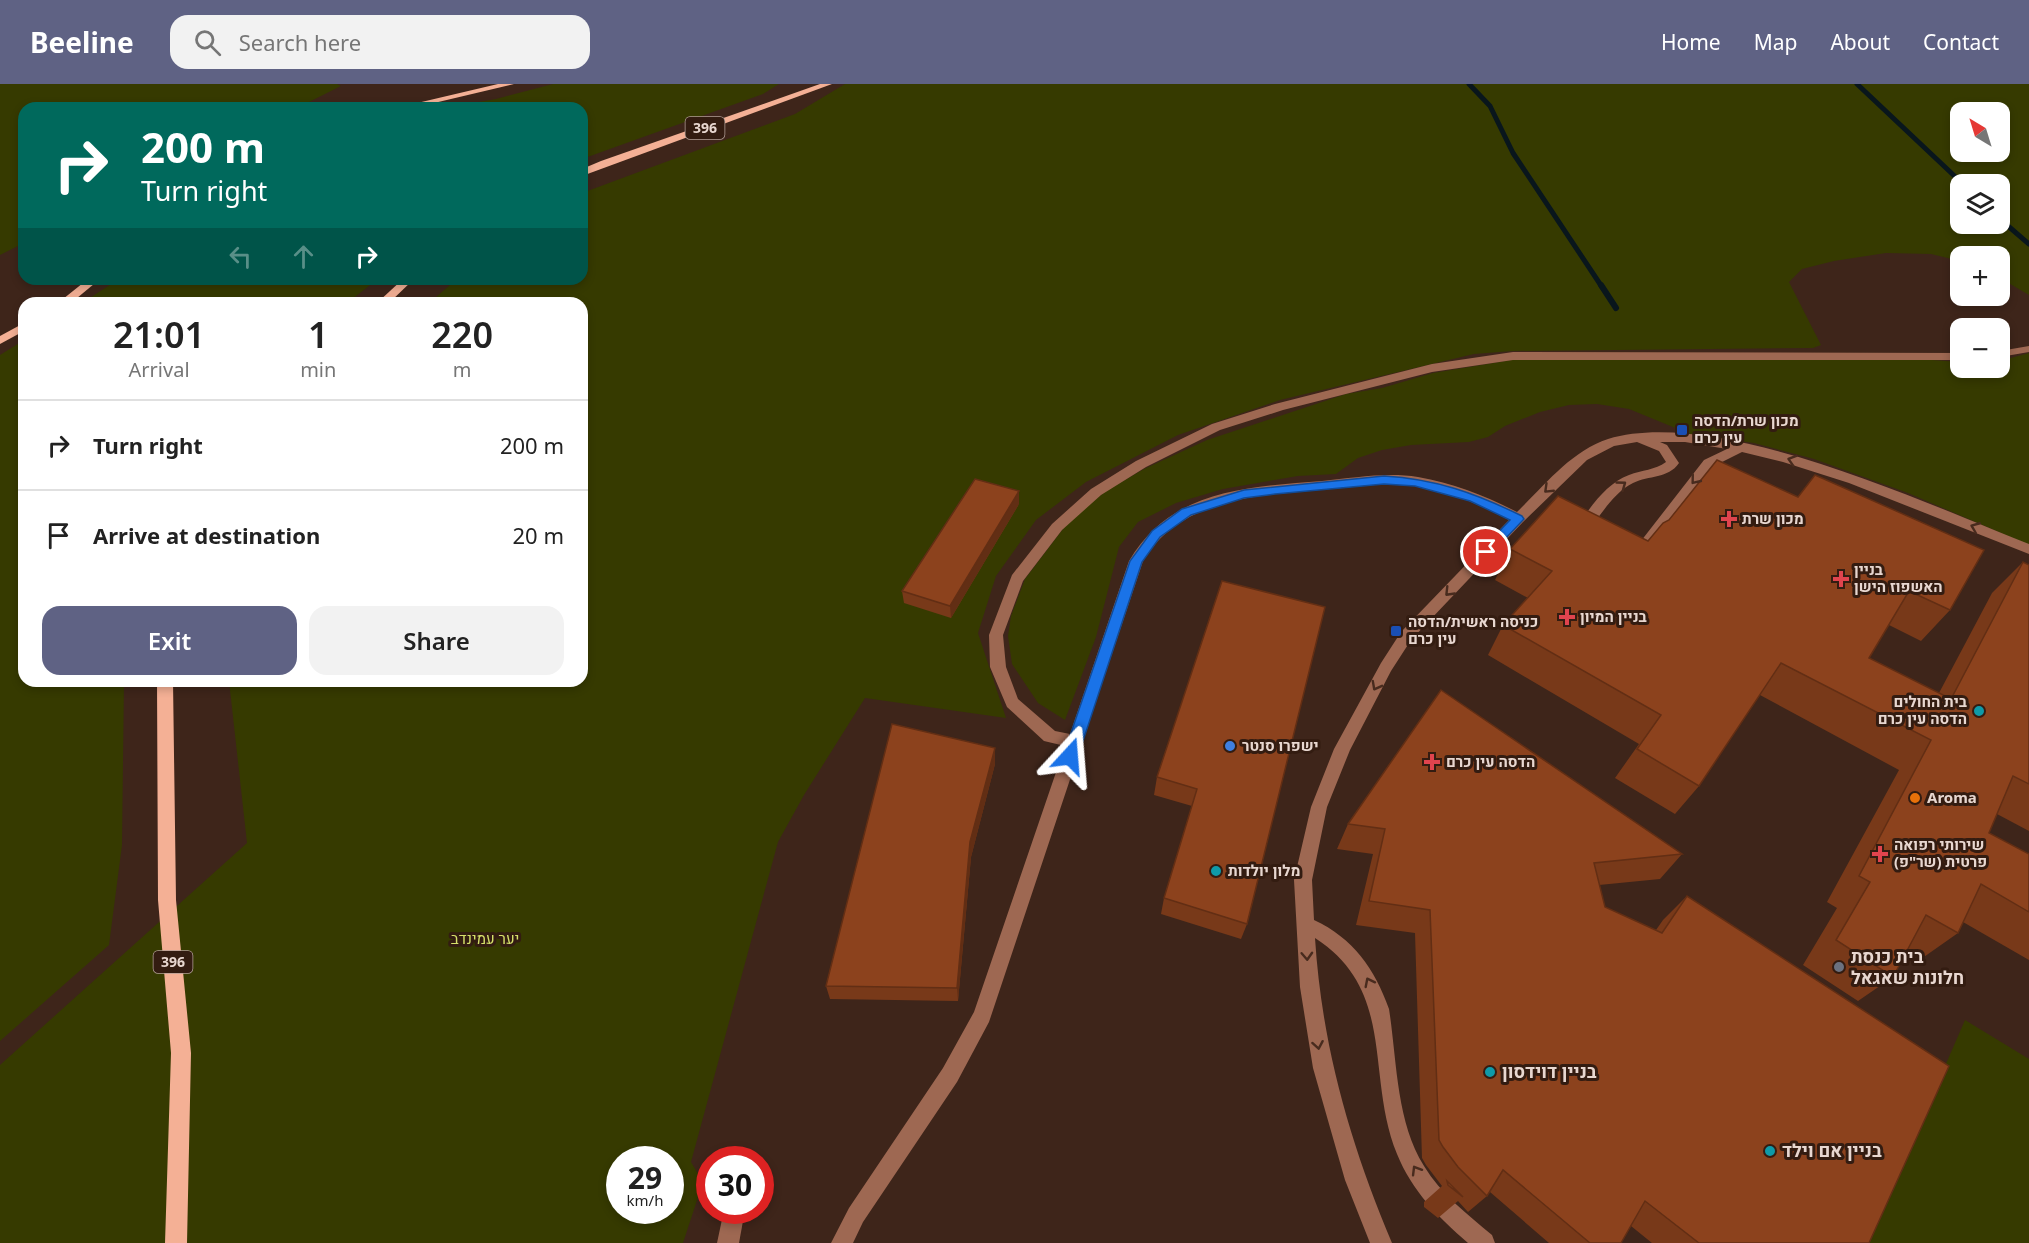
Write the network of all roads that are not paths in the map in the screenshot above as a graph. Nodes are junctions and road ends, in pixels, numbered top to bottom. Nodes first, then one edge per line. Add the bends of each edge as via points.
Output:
1 (510, 84) edge
2 (828, 84) edge
3 (428, 102) edge
4 (588, 170) edge
5 (87, 285) edge
6 (402, 285) edge
7 (72, 297) edge
8 (390, 297) edge
9 (18, 330) edge
10 (0, 341) edge
11 (2029, 349) edge
12 (2010, 352) edge
13 (1950, 357) edge
14 (1632, 438) junction
15 (1741, 447) junction
16 (1518, 519) junction
17 (2029, 549) edge
18 (165, 687) edge
19 (1075, 742) junction
20 (1305, 924) junction
21 (732, 1224) edge
22 (176, 1243) edge
23 (728, 1243) edge
24 (843, 1243) edge
25 (1382, 1243) edge
26 (1484, 1243) edge

1 - 3 main road
2 - 4 main road, 396
5 - 7 main road
6 - 8 main road
9 - 10 main road
11 - 12 street
13 - 19 street via 1513,356 1432,368 1216,427 1141,464 1096,492 1057,527 1017,579 996,635 998,667 1012,703 1050,736
14 - 15 street via 1685,438
15 -> 14 street via 1709,463 1643,547 1588,521 1620,486 1632,478 1658,473 1673,462 1656,444
14 -> 16 street via 1610,443 1582,458
17 -> 15 street via 1854,480
16 - 19 street via 1445,489 1384,480 1244,494 1187,512 1156,534 1136,561
16 -> 20 street via 1406,636 1342,749 1318,807 1303,880
18 - 22 main road, 396 via 167,900 181,1053
19 - 24 street via 982,1016 950,1075 856,1215
20 -> 25 street via 1309,987 1323,1068 1355,1180
26 -> 20 street via 1430,1191 1411,1163 1398,1130 1380,1009 1364,971 1331,938
21 - 23 street

